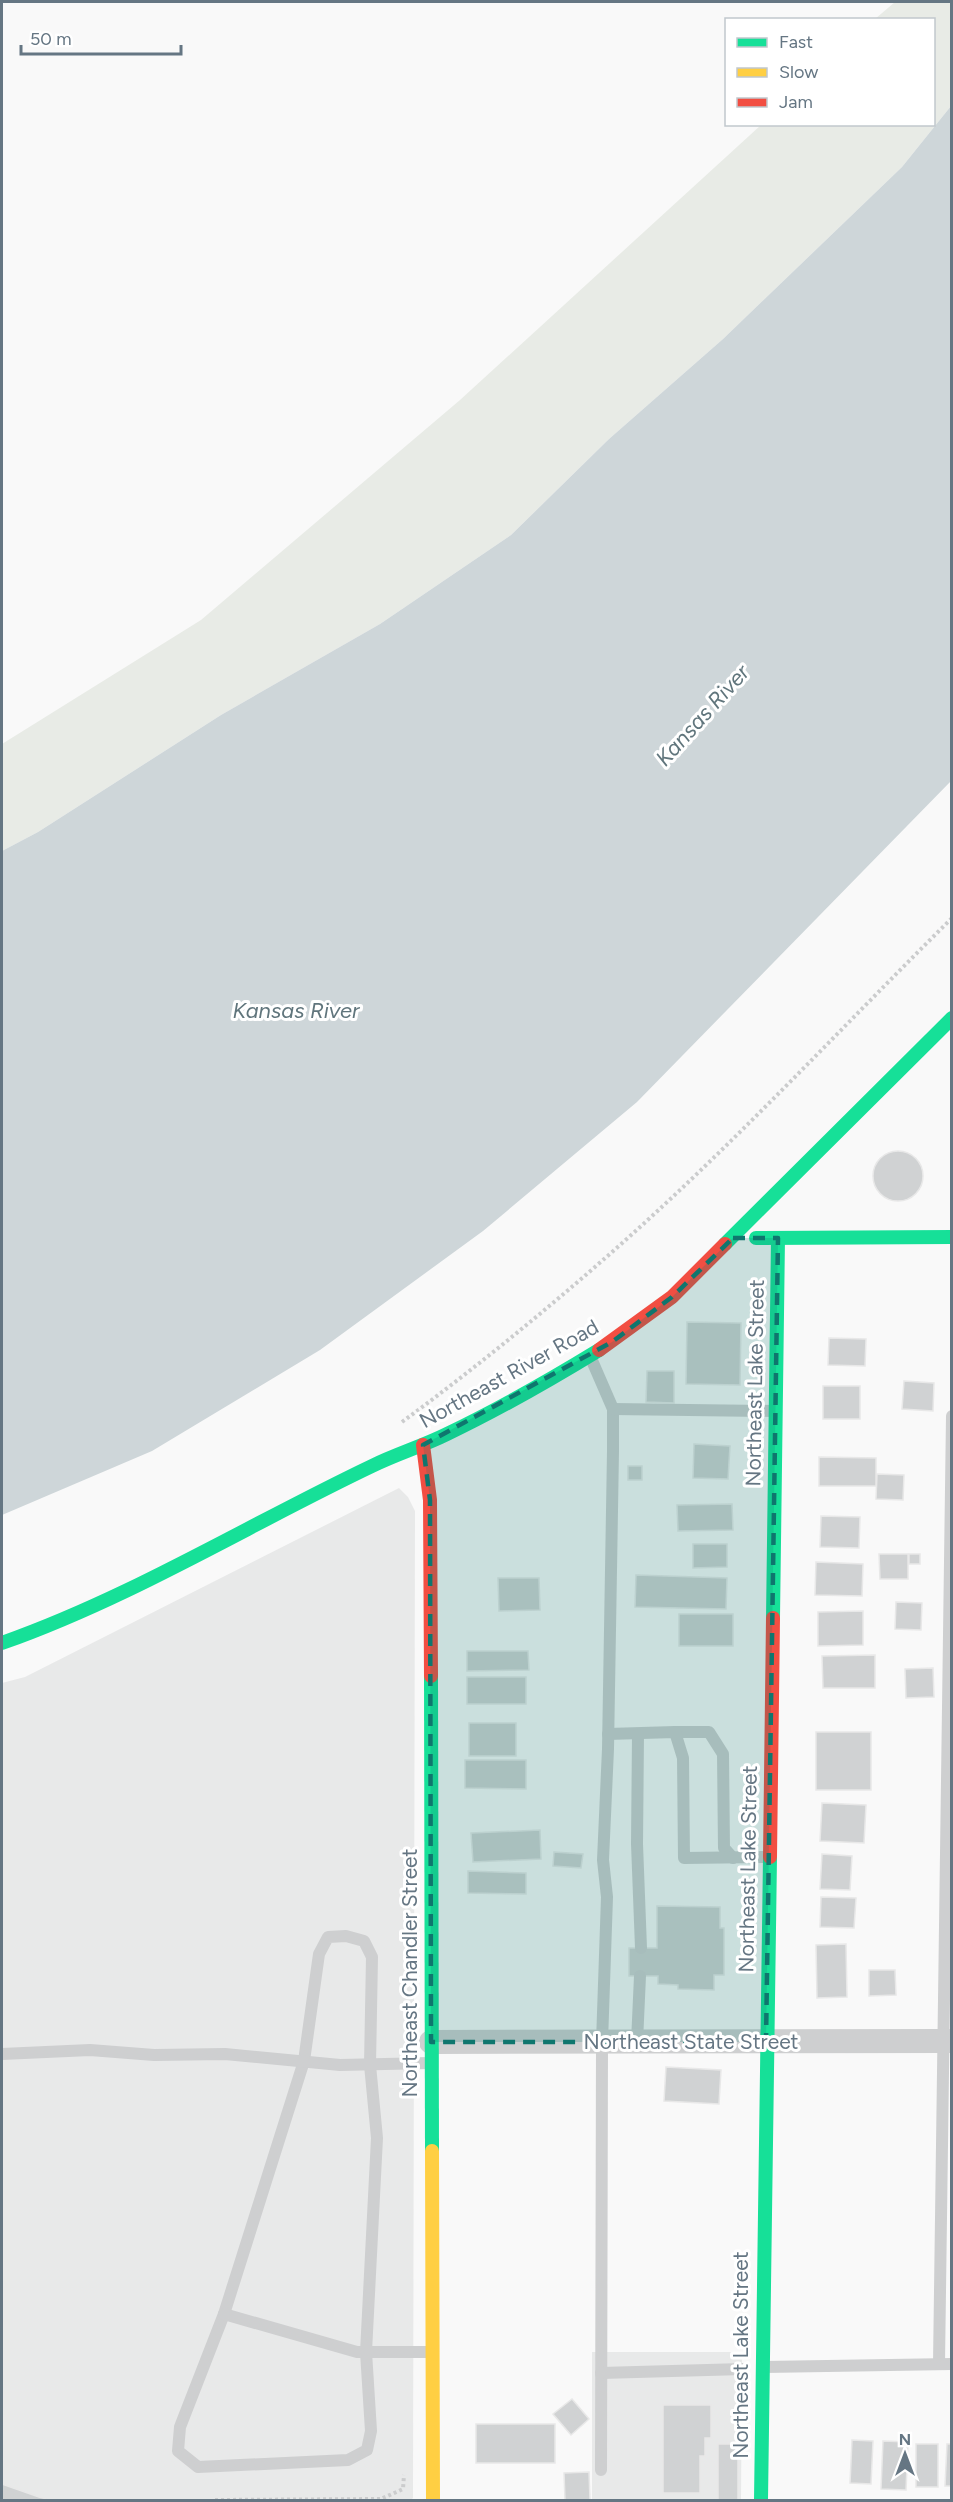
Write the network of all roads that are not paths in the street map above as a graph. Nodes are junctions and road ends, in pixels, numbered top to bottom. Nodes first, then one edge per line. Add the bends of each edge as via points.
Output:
1 (951, 1018) edge
2 (951, 1237) edge
3 (733, 1238) junction
4 (778, 1238) junction
5 (590, 1355) junction
6 (613, 1409) junction
7 (775, 1411) junction
8 (951, 1416) edge
9 (423, 1445) junction
10 (2, 1643) edge
11 (675, 1732) junction
12 (608, 1734) junction
13 (638, 1735) junction
14 (769, 1857) junction
15 (733, 1858) junction
16 (641, 1948) dead end
17 (640, 1976) dead end
18 (947, 2041) edge
19 (602, 2042) junction
20 (637, 2042) junction
21 (766, 2042) junction
22 (431, 2053) junction
23 (2, 2054) edge
24 (304, 2061) junction
25 (370, 2065) junction
26 (224, 2314) junction
27 (366, 2352) junction
28 (431, 2352) junction
29 (945, 2364) edge
30 (761, 2368) junction
31 (743, 2369) dead end
32 (602, 2373) junction
33 (601, 2470) dead end
34 (433, 2500) edge
35 (761, 2500) edge

1 - 3 street, Northeast River Road
2 - 4 street
3 - 4 street
3 - 5 street, Northeast River Road via 638,1324
4 - 7 street, Northeast Lake Street
5 - 6 lane
5 - 9 street, Northeast River Road via 545,1383
6 - 7 lane
6 - 12 lane
7 - 14 street, Northeast Lake Street
8 - 18 lane
9 - 10 street, Northeast River Road via 373,1465 151,1581
9 - 22 street, Northeast Chandler Street via 431,1542
11 - 13 lane
11 - 15 lane via 710,1732 723,1754 724,1848
11 - 15 lane via 683,1758 684,1858
12 - 13 lane
12 - 19 lane
13 - 16 lane
14 - 15 lane
14 - 21 street, Northeast Lake Street
17 - 20 lane
18 - 21 street, Northeast State Street
18 - 29 lane
19 - 20 street, Northeast State Street
19 - 22 street, Northeast State Street
19 - 32 lane
20 - 21 street, Northeast State Street
21 - 30 street, Northeast Lake Street
22 - 25 lane
22 - 28 street, Northeast Chandler Street
23 - 24 lane via 90,2050
24 - 25 lane
24 - 25 lane via 319,1954 328,1938 346,1936 364,1941 372,1958
24 - 26 lane
25 - 27 lane via 377,2138
26 - 27 lane
26 - 27 lane via 180,2427 178,2451 198,2467 348,2460 367,2450 371,2431
27 - 28 lane
28 - 34 street, Northeast Chandler Street
29 - 30 lane
30 - 35 street, Northeast Lake Street
31 - 32 lane
32 - 33 lane

